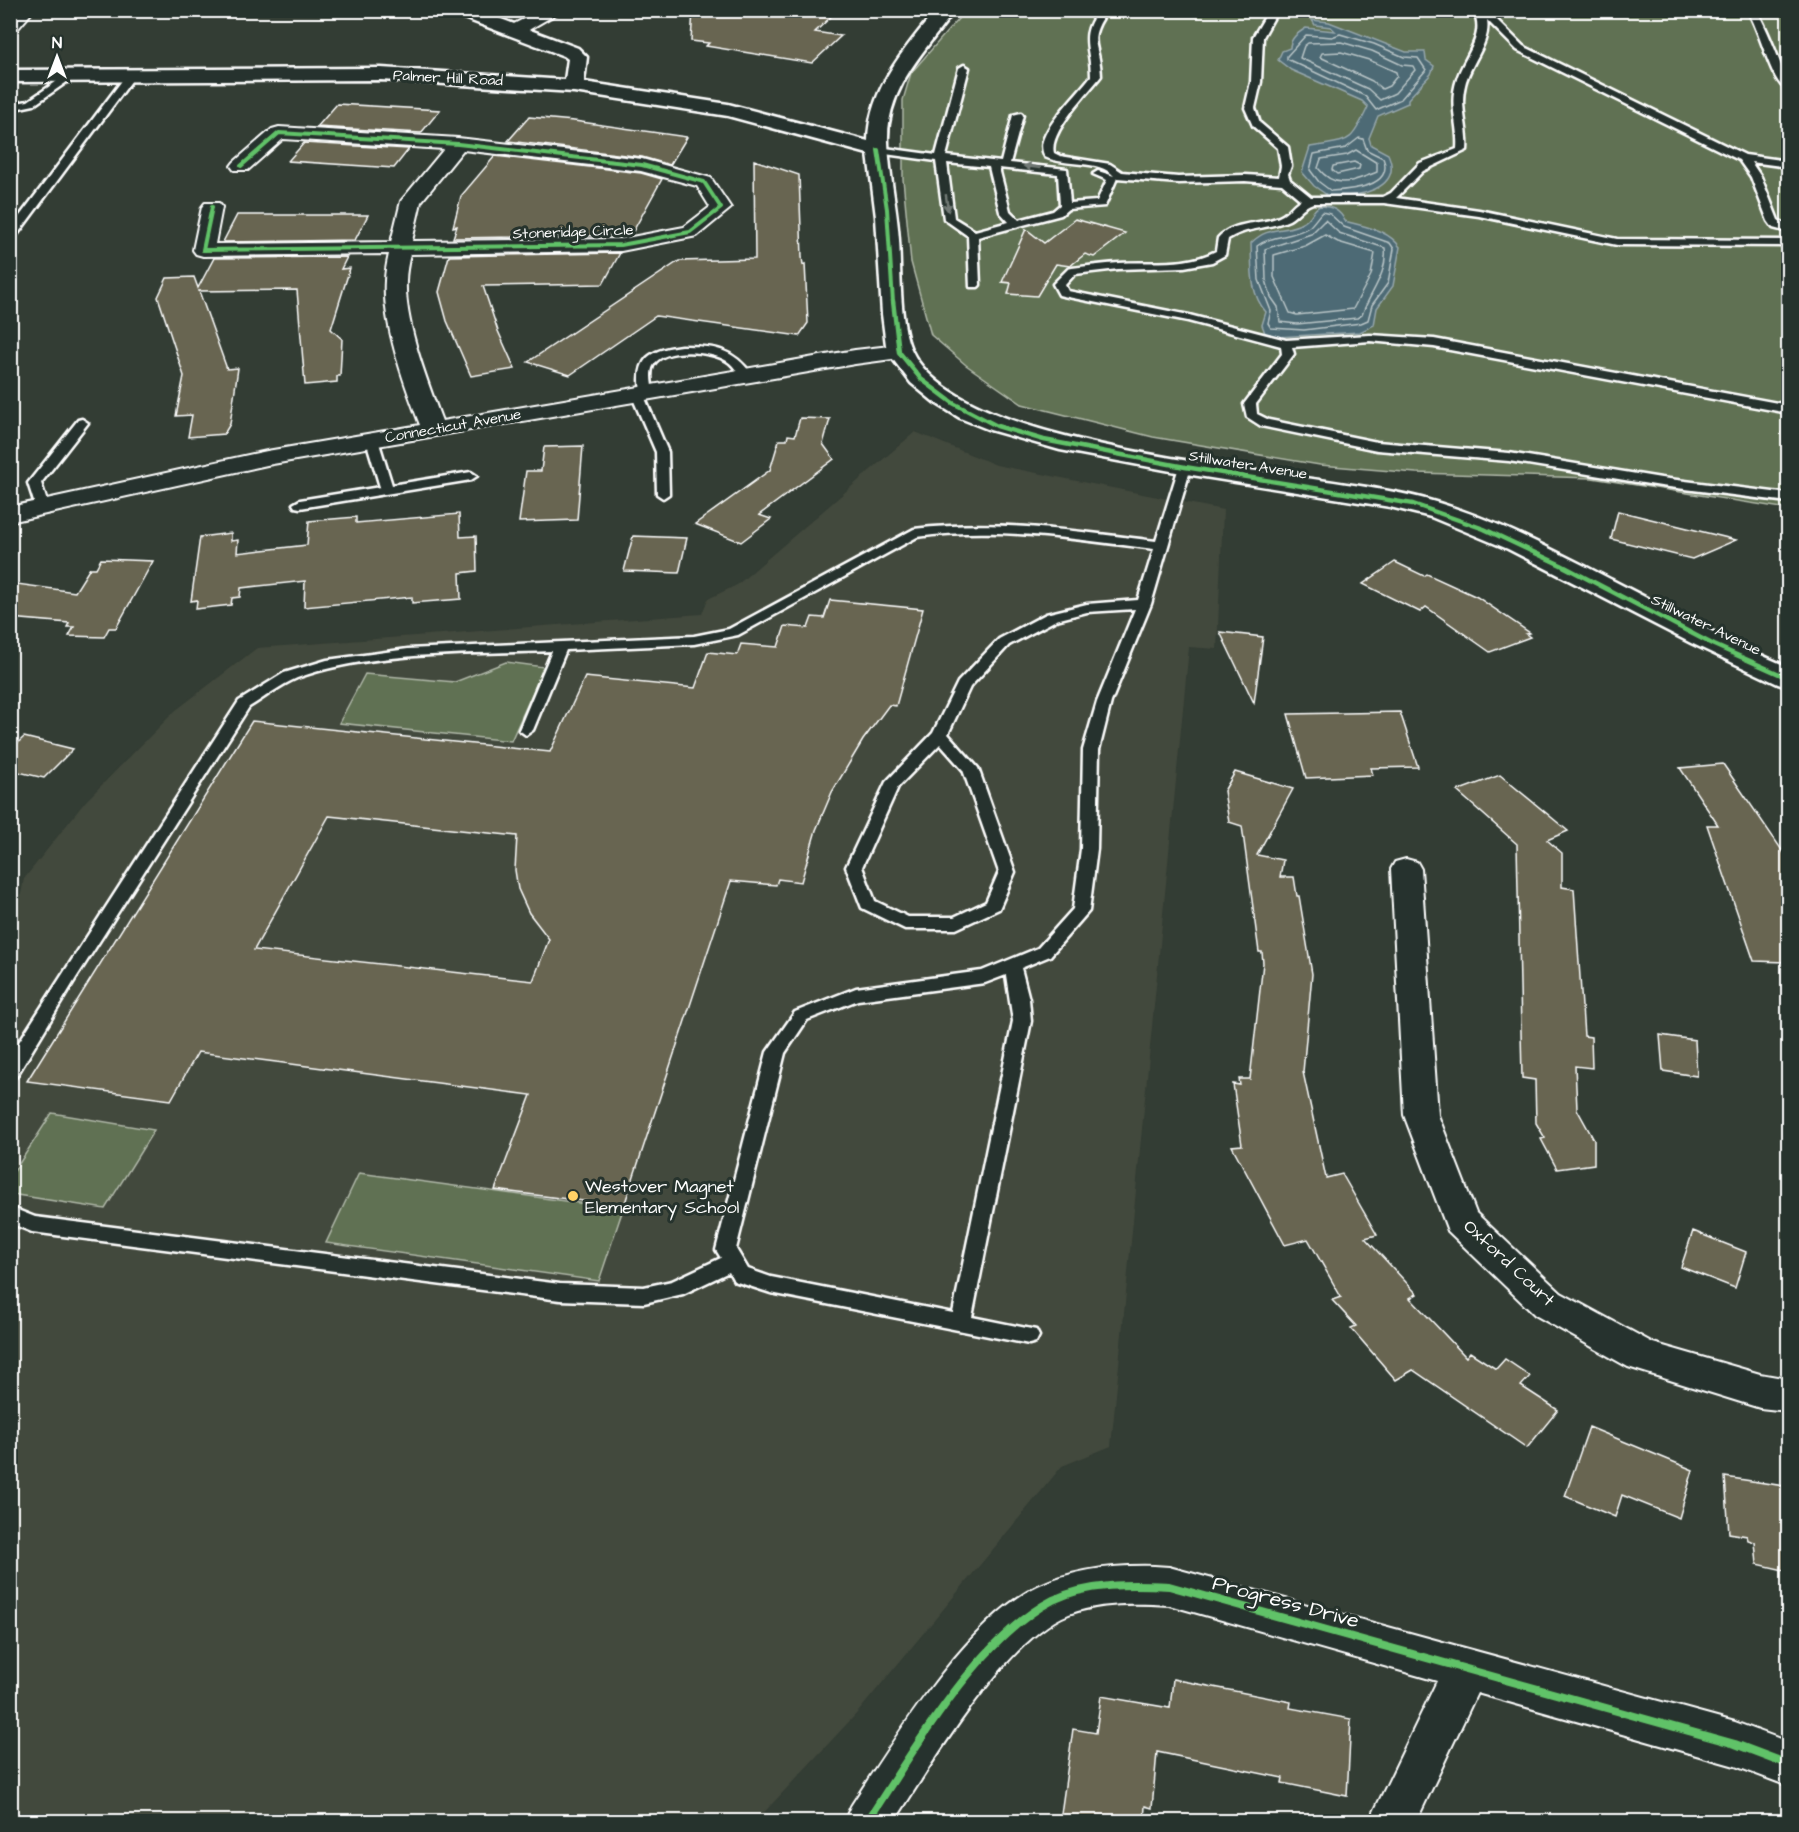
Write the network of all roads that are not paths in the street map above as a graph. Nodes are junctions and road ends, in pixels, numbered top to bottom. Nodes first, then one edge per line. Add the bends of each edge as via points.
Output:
1 (26, 10) edge
2 (459, 10) edge
3 (555, 10) edge
4 (946, 10) edge
5 (1104, 10) edge
6 (1274, 10) edge
7 (1479, 10) edge
8 (1751, 10) edge
9 (10, 27) edge
10 (514, 31) junction
11 (964, 68) dead end
12 (10, 76) edge
13 (130, 76) junction
14 (69, 77) junction
15 (574, 86) junction
16 (1788, 87) edge
17 (10, 107) edge
18 (1018, 115) dead end
19 (458, 144) junction
20 (878, 150) junction
21 (941, 158) junction
22 (1743, 158) junction
23 (999, 164) junction
24 (1788, 164) edge
25 (241, 166) dead end
26 (1063, 171) junction
27 (1116, 177) junction
28 (1285, 180) junction
29 (1384, 200) junction
30 (1310, 201) junction
31 (1065, 206) junction
32 (212, 207) dead end
33 (1016, 223) junction
34 (1788, 229) edge
35 (973, 235) junction
36 (11, 236) edge
37 (1788, 243) edge
38 (400, 249) junction
39 (974, 285) dead end
40 (1286, 344) junction
41 (899, 352) junction
42 (747, 376) junction
43 (642, 394) junction
44 (1788, 409) edge
45 (82, 423) dead end
46 (433, 429) junction
47 (372, 440) junction
48 (1185, 467) junction
49 (471, 476) dead end
50 (387, 489) junction
51 (663, 494) dead end
52 (1788, 498) edge
53 (300, 504) dead end
54 (42, 508) junction
55 (10, 515) edge
56 (1161, 546) junction
57 (1144, 604) junction
58 (561, 646) junction
59 (1788, 678) edge
60 (526, 730) dead end
61 (940, 735) junction
62 (1406, 869) dead end
63 (1012, 966) junction
64 (10, 1072) edge
65 (10, 1214) edge
66 (732, 1262) junction
67 (961, 1323) junction
68 (1029, 1336) dead end
69 (1788, 1395) edge
70 (1466, 1669) junction
71 (1788, 1764) edge
72 (867, 1821) edge
73 (1392, 1821) edge

1 - 9 street
2 - 10 main road
3 - 10 street
4 - 20 main road via 889,90 880,114
5 - 27 lane via 1092,27 1090,40 1096,76 1056,127 1047,147 1049,155 1057,160 1103,165 1116,170
6 - 28 lane via 1258,37 1256,82 1250,108 1256,124 1282,147
7 - 22 lane via 1520,48
7 - 29 lane via 1484,30 1478,49 1464,69 1457,94 1462,150 1424,166 1394,197
8 - 16 lane via 1769,41 1778,74
10 - 15 main road via 578,57
11 - 21 lane
12 - 14 main road, Palmer Hill Road
13 - 14 main road, Palmer Hill Road
13 - 15 main road, Palmer Hill Road via 381,74
13 - 36 lane
14 - 17 lane via 31,103
15 - 20 main road, Palmer Hill Road via 728,110
18 - 23 lane
19 - 25 street, Stoneridge Circle via 279,133
19 - 38 street via 411,201
19 - 38 street, Stoneridge Circle via 642,165 704,182 721,208 690,232 621,245
20 - 21 lane
20 - 41 main road
21 - 23 lane
21 -> 35 lane via 949,219
22 - 24 lane
22 - 34 lane via 1756,177 1773,221
26 -> 23 lane
23 - 33 lane via 1005,212
26 - 27 lane
26 - 31 lane
27 - 28 lane
27 - 31 lane via 1101,204
28 - 30 lane
29 - 30 lane
29 - 37 lane via 1479,213 1617,242
30 - 40 lane via 1298,205 1287,217 1233,231 1224,238 1221,254 1208,260 1072,271 1059,284 1063,293 1189,318
31 - 33 lane via 1057,213
32 - 38 street, Stoneridge Circle via 203,250
33 - 35 lane
35 - 39 lane
38 - 46 street via 395,283 398,314
40 - 44 lane via 1362,338 1425,341
40 - 52 lane via 1288,354 1250,404 1252,417 1265,423 1377,447 1509,457
41 - 42 street, Connecticut Avenue
41 - 48 main road, Stillwater Avenue via 921,379 953,404 997,426 1044,440
42 - 43 street, Connecticut Avenue
42 - 43 lane via 735,360 720,353 686,348 650,361 644,372
43 - 46 street, Connecticut Avenue
43 - 51 lane via 662,452
45 - 54 lane via 34,483
46 - 47 street, Connecticut Avenue
47 - 50 lane
47 - 54 street, Connecticut Avenue via 267,458
48 - 56 lane
48 - 59 main road, Stillwater Avenue via 1423,507 1484,529 1561,565 1714,645
49 - 50 lane
50 - 53 lane
54 - 55 street, Connecticut Avenue
56 - 57 lane
56 - 58 lane via 978,526 946,527 915,533 733,632 694,640
57 - 61 lane via 1078,610 1051,617 1004,642 963,685
57 - 63 lane via 1104,702 1090,750 1089,849 1080,911 1044,952
58 - 60 lane
58 - 64 lane via 408,653 327,664 288,676 244,704
61 - 61 lane via 891,785 854,867 868,904 905,923 956,923 993,905 1007,872 970,768
62 - 69 street, Oxford Court via 1421,1115 1461,1221 1548,1304 1642,1356 1760,1391
63 - 66 lane via 985,977 856,994 801,1016 776,1052 726,1250
63 - 67 lane via 1022,1022
65 - 66 lane via 32,1224 560,1292 644,1295 676,1288
66 - 67 lane via 741,1275 771,1285
67 - 68 lane
70 - 71 street, Progress Drive via 1735,1744
70 - 72 street, Progress Drive via 1169,1586 1131,1583 1092,1587 1051,1601 1002,1639 924,1737
70 - 73 street

